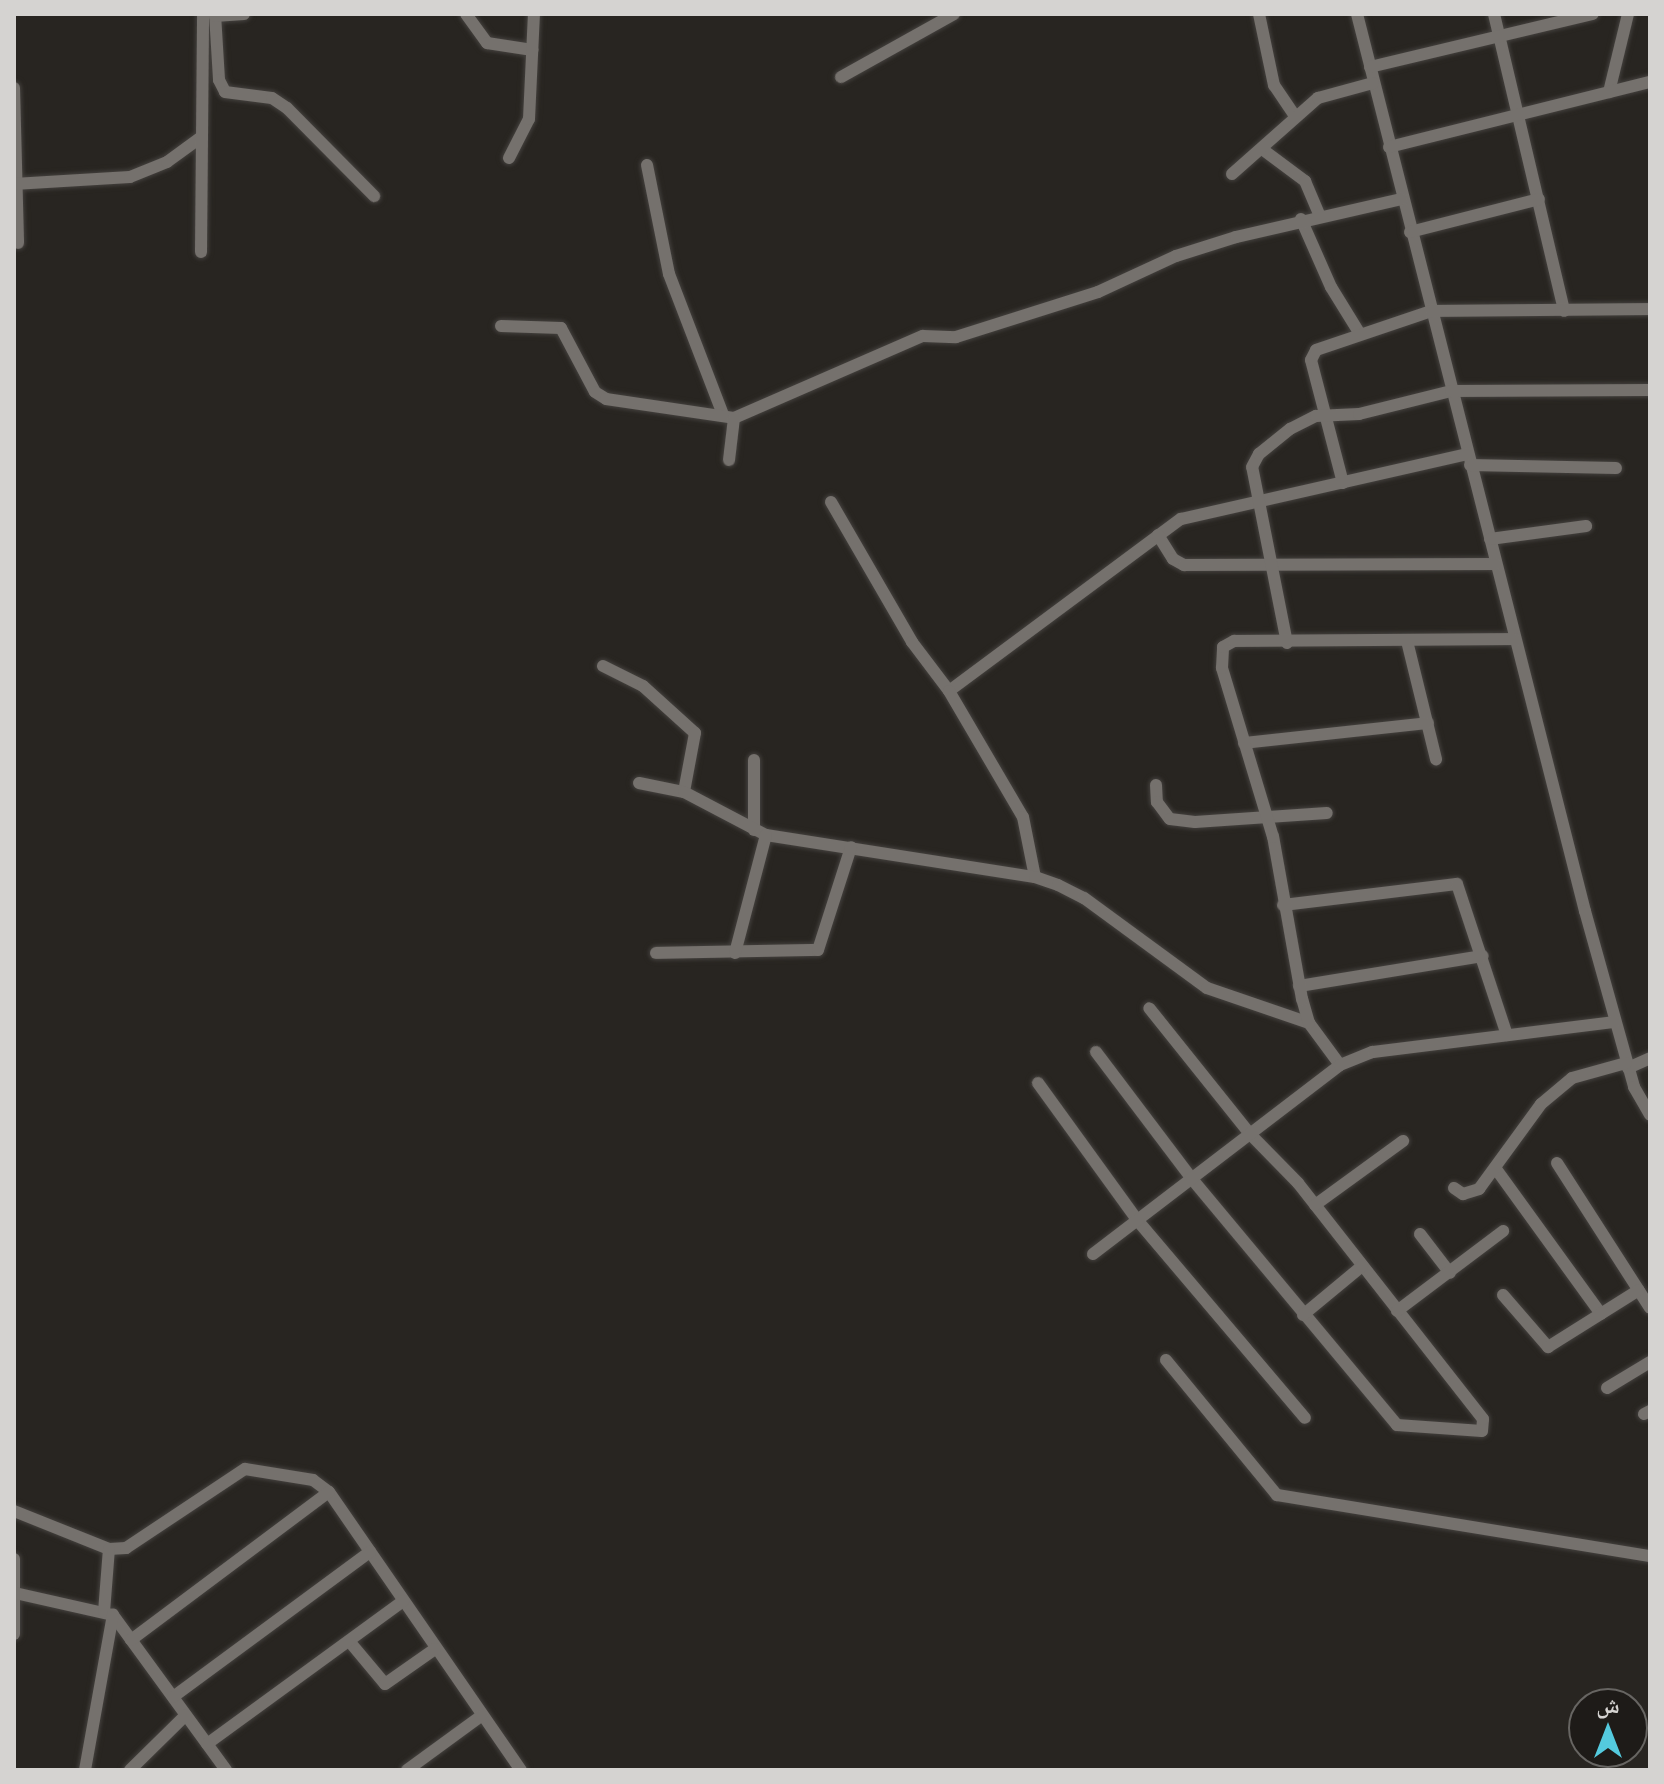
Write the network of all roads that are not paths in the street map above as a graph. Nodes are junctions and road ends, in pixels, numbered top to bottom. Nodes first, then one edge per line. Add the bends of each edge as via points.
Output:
1 (244, 14) edge
2 (466, 14) edge
3 (534, 14) edge
4 (954, 14) edge
5 (1259, 14) edge
6 (1357, 14) edge
7 (1494, 14) edge
8 (1593, 14) edge
9 (1628, 14) edge
10 (211, 15) edge
11 (1499, 37) junction
12 (532, 50) junction
13 (1370, 67) junction
14 (841, 77) dead end
15 (1650, 82) edge
16 (1373, 83) junction
17 (14, 88) edge
18 (1609, 92) junction
19 (14, 102) edge
20 (1295, 116) junction
21 (1516, 116) junction
22 (200, 138) junction
23 (1389, 147) junction
24 (1262, 149) junction
25 (509, 158) dead end
26 (647, 165) dead end
27 (1232, 174) dead end
28 (15, 184) edge
29 (374, 196) dead end
30 (1402, 199) junction
31 (1539, 199) junction
32 (1320, 216) junction
33 (1301, 219) junction
34 (1410, 232) junction
35 (18, 243) dead end
36 (201, 252) dead end
37 (1650, 309) edge
38 (1431, 311) junction
39 (1564, 311) junction
40 (501, 326) dead end
41 (1360, 334) junction
42 (1650, 390) edge
43 (1451, 391) junction
44 (1327, 416) junction
45 (728, 417) junction
46 (729, 460) dead end
47 (1469, 460) junction
48 (1616, 468) dead end
49 (1343, 483) junction
50 (831, 502) dead end
51 (1256, 502) junction
52 (1586, 526) dead end
53 (1158, 535) junction
54 (1490, 539) junction
55 (1268, 563) junction
56 (1496, 564) junction
57 (1515, 639) junction
58 (1407, 641) junction
59 (1287, 643) junction
60 (603, 666) dead end
61 (949, 691) junction
62 (1428, 723) junction
63 (1244, 743) junction
64 (1436, 759) dead end
65 (754, 760) dead end
66 (639, 783) dead end
67 (1156, 785) dead end
68 (684, 792) junction
69 (1327, 813) dead end
70 (1266, 819) junction
71 (760, 833) junction
72 (851, 847) junction
73 (1035, 877) junction
74 (1283, 905) junction
75 (656, 953) dead end
76 (735, 953) junction
77 (1483, 956) junction
78 (1299, 986) junction
79 (1149, 1008) dead end
80 (1615, 1022) junction
81 (1309, 1023) junction
82 (1507, 1035) junction
83 (1096, 1052) dead end
84 (1650, 1058) edge
85 (1340, 1065) junction
86 (1627, 1066) junction
87 (1038, 1083) dead end
88 (1650, 1115) edge
89 (1250, 1134) junction
90 (1403, 1141) dead end
91 (1557, 1163) dead end
92 (1496, 1169) junction
93 (1192, 1179) junction
94 (1454, 1188) dead end
95 (1315, 1205) junction
96 (1138, 1221) junction
97 (1503, 1231) dead end
98 (1420, 1234) dead end
99 (1093, 1254) dead end
100 (1362, 1266) junction
101 (1450, 1273) junction
102 (1639, 1290) junction
103 (1503, 1295) dead end
104 (1650, 1308) edge
105 (1397, 1311) junction
106 (1601, 1314) junction
107 (1303, 1315) junction
108 (1166, 1360) dead end
109 (1650, 1362) edge
110 (1607, 1388) dead end
111 (1305, 1418) dead end
112 (329, 1492) junction
113 (14, 1511) edge
114 (109, 1549) junction
115 (370, 1552) junction
116 (1650, 1556) edge
117 (14, 1559) edge
118 (15, 1593) edge
119 (403, 1601) junction
120 (108, 1614) junction
121 (14, 1634) edge
122 (131, 1640) junction
123 (349, 1641) junction
124 (435, 1649) junction
125 (173, 1697) junction
126 (186, 1715) junction
127 (481, 1716) junction
128 (207, 1744) junction
129 (85, 1770) edge
130 (130, 1770) edge
131 (226, 1770) edge
132 (407, 1770) edge
133 (521, 1770) edge

1 - 10 street
2 - 12 street via 487,43
3 - 12 street
4 - 14 street
5 - 20 street via 1270,74
6 - 13 street
7 - 11 street
8 - 11 street
9 - 18 street
10 - 22 street
10 - 29 street via 225,92 272,98 287,108
11 - 13 street
11 - 21 street
12 - 25 street via 529,119
13 - 16 street
15 - 18 street
16 - 20 street via 1318,98
16 - 23 street
17 - 19 street
18 - 21 street
19 - 28 street
20 - 24 street
21 - 23 street
21 - 31 street
22 - 28 street via 167,162 130,177
22 - 36 street
23 - 30 street
24 - 27 street
24 - 32 street via 1305,181
26 - 45 street via 669,274
28 - 35 street
30 - 32 street
30 - 34 street
31 - 34 street
31 - 39 street
32 - 33 street
33 - 41 street via 1331,287
33 - 45 street via 1176,256 1039,312 956,337 923,336
34 - 38 street
37 - 39 street
38 - 39 street
38 - 41 street
38 - 43 street
40 - 45 street via 561,328 595,392 606,399 673,413
41 - 44 street via 1312,354
42 - 43 street
43 - 44 street via 1359,414
43 - 47 street
44 - 49 street
44 - 51 street via 1290,429 1253,461
45 - 46 street
47 - 48 street
47 - 49 street
47 - 54 street
49 - 51 street
50 - 61 street via 912,642
51 - 53 street via 1181,519
51 - 55 street
52 - 54 street
53 - 55 street via 1173,559 1184,565
53 - 61 street
54 - 56 street
55 - 56 street
55 - 59 street
56 - 57 street
57 - 58 street
57 - 80 street
58 - 59 street
58 - 62 street
59 - 63 street via 1234,641 1223,647 1222,668
60 - 68 street via 643,686 695,733
61 - 73 street via 1023,817
62 - 63 street
62 - 64 street
63 - 70 street
65 - 71 street
66 - 68 street
67 - 70 street via 1157,802 1170,819
68 - 71 street
69 - 70 street
70 - 74 street
71 - 72 street
71 - 76 street
72 - 73 street
72 - 76 street via 818,950
73 - 81 street via 1084,898 1207,988
74 - 77 street via 1457,884
74 - 78 street
75 - 76 street
77 - 78 street
77 - 82 street
78 - 81 street
79 - 89 street
80 - 82 street
80 - 86 street
81 - 85 street
82 - 85 street via 1373,1052
83 - 93 street
84 - 86 street
85 - 89 street
86 - 88 street
86 - 92 street via 1589,1071 1561,1087 1510,1142
87 - 96 street
89 - 93 street
89 - 95 street
90 - 95 street
91 - 102 street
92 - 94 street via 1471,1194
92 - 106 street
93 - 96 street
93 - 107 street
95 - 100 street
96 - 99 street
96 - 111 street
97 - 101 street
98 - 101 street
100 - 105 street
100 - 107 street
101 - 105 street
102 - 104 street
102 - 106 street
103 - 106 street via 1548,1347
105 - 107 street via 1483,1419 1482,1431 1397,1425
108 - 116 street via 1277,1495
109 - 110 street
112 - 114 street via 313,1480 245,1469 149,1537
112 - 115 street
112 - 122 street
113 - 114 street
114 - 120 street
115 - 119 street
115 - 125 street
117 - 118 street
118 - 120 street
118 - 121 street
119 - 123 street
119 - 124 street
120 - 122 street
120 - 129 street
122 - 125 street
123 - 124 street via 385,1684
123 - 128 street
124 - 127 street
125 - 126 street
126 - 128 street
126 - 130 street
127 - 132 street
127 - 133 street
128 - 131 street

